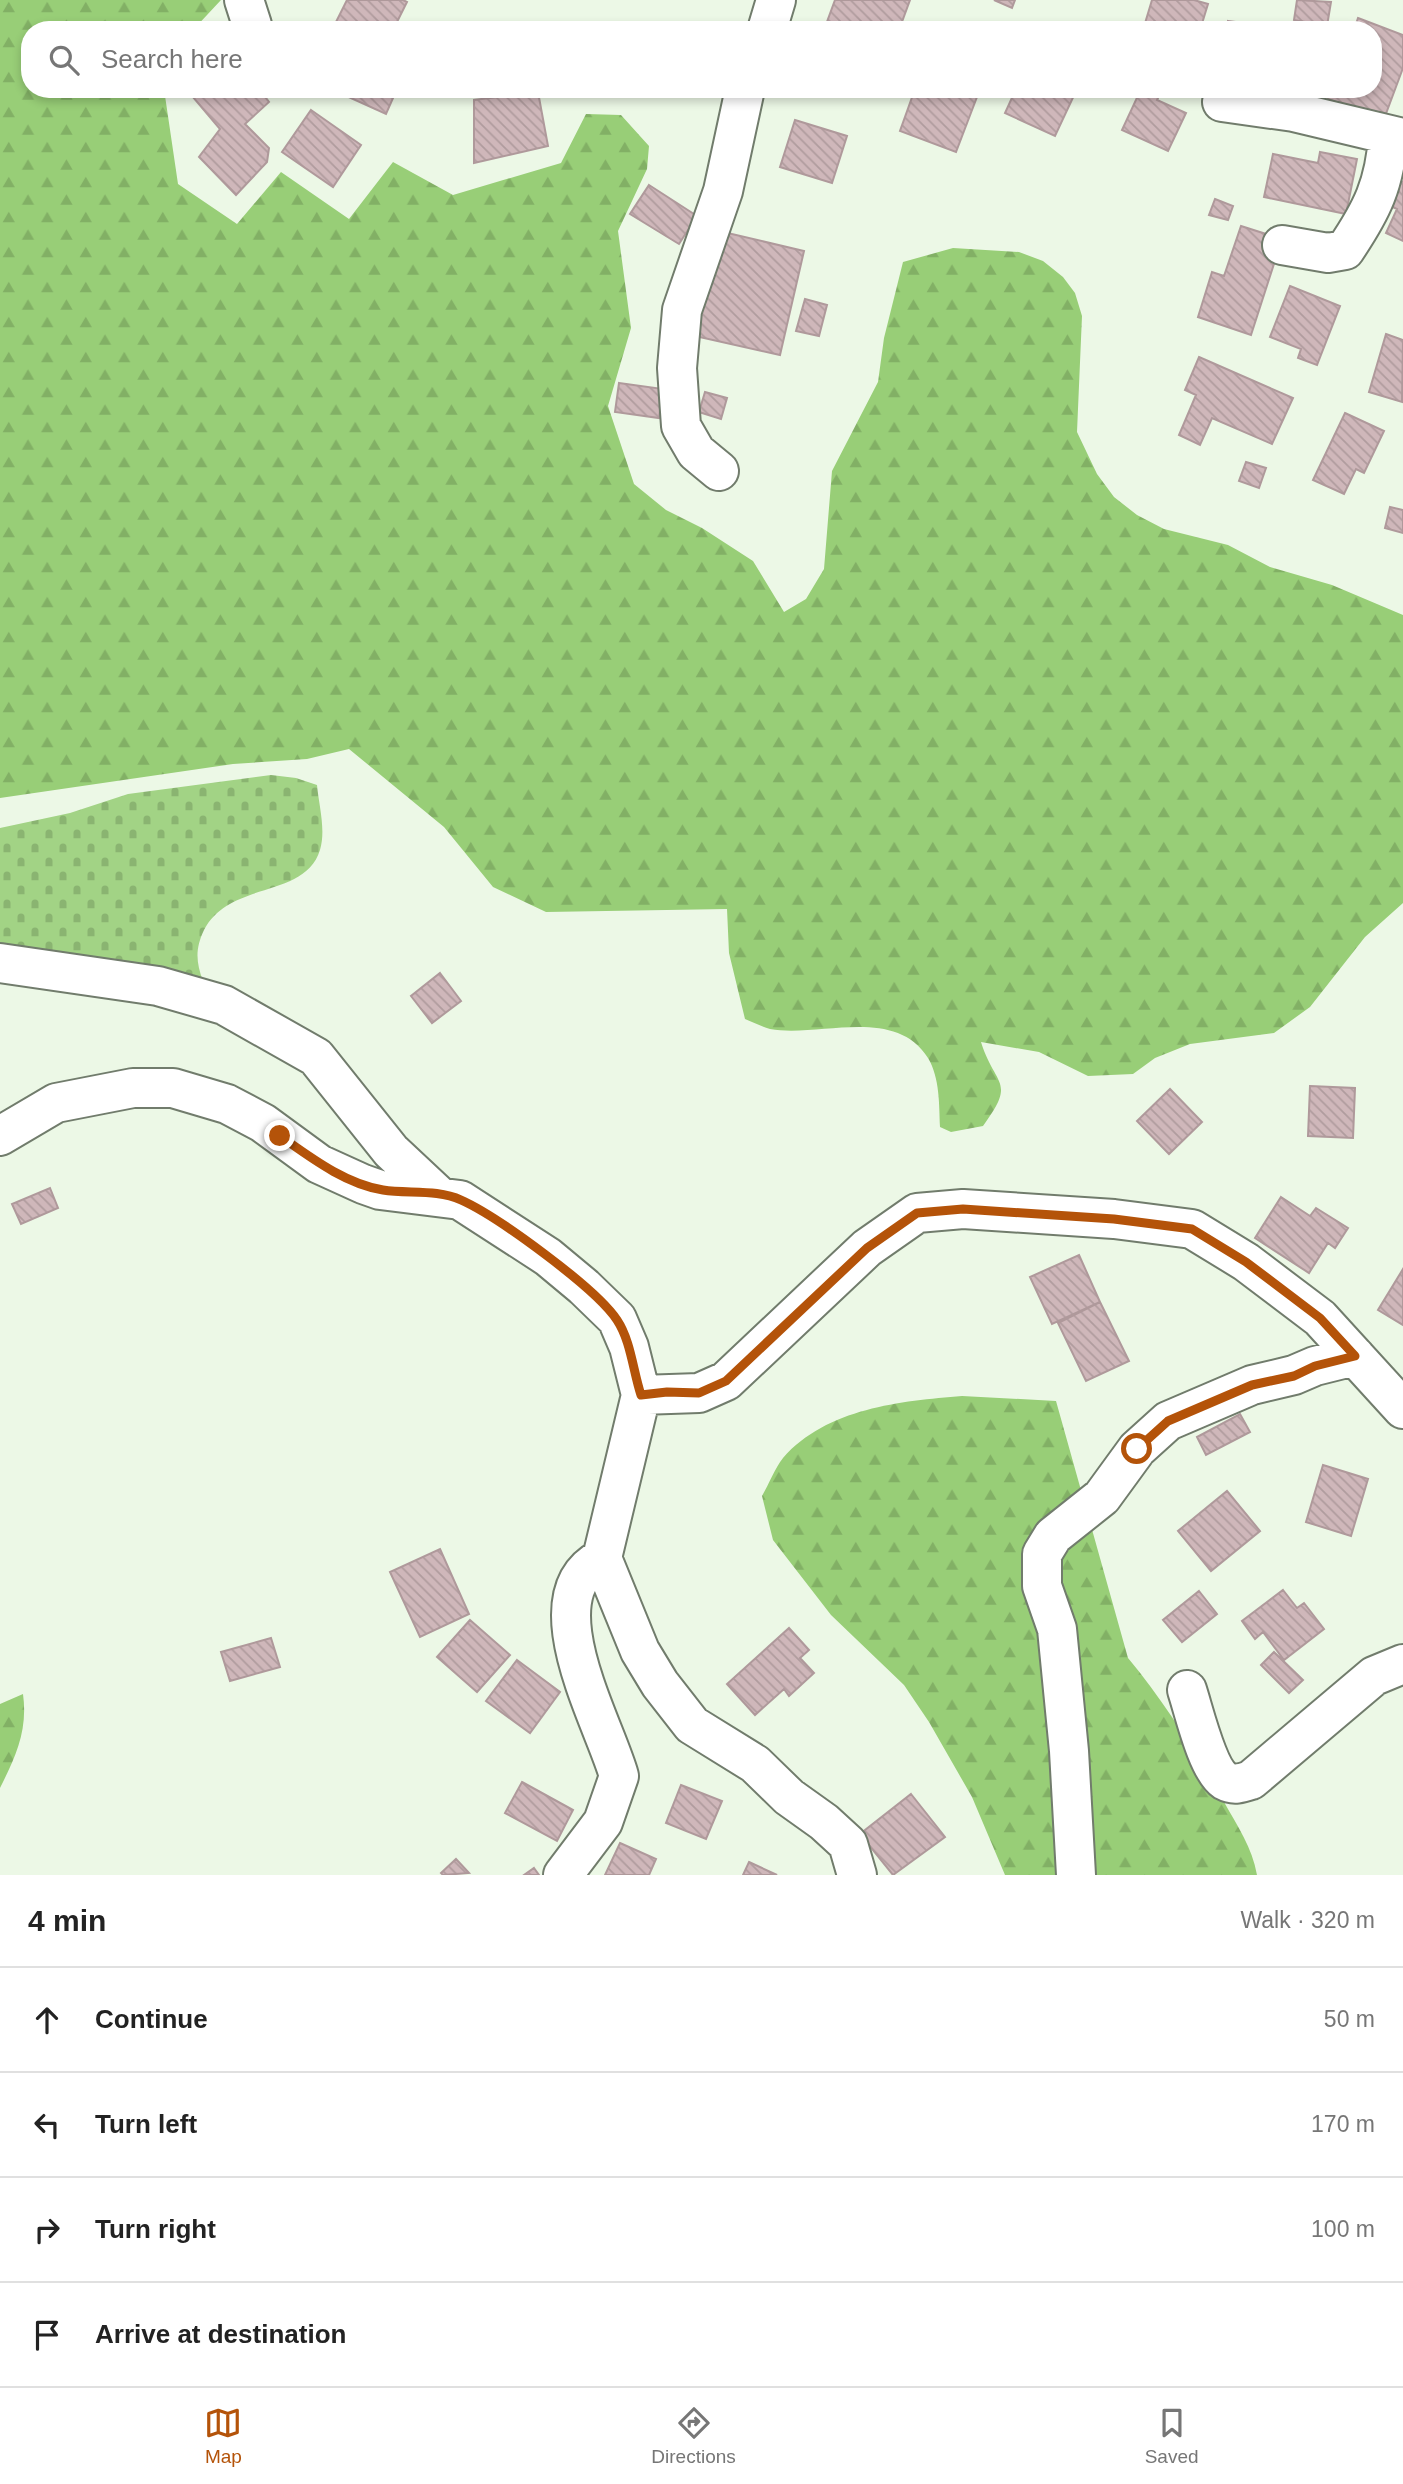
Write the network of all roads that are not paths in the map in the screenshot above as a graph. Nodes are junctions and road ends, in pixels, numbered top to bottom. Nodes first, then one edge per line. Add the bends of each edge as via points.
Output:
1 (776, 0) edge
2 (770, 21) edge
3 (743, 98) edge
4 (1222, 102) dead end
5 (1395, 137) edge
6 (1282, 244) dead end
7 (719, 471) dead end
8 (0, 963) edge
9 (0, 1136) edge
10 (438, 1195) junction
11 (1355, 1356) junction
12 (641, 1395) junction
13 (1403, 1409) edge
14 (602, 1558) junction
15 (1403, 1664) edge
16 (1187, 1690) dead end
17 (563, 1875) edge
18 (857, 1875) edge
19 (1076, 1875) edge

1 - 2 street
3 - 7 street via 723,191 682,310 677,368 681,426 696,452
4 - 5 street via 1305,114
5 - 6 street via 1378,195 1345,250 1328,253
8 - 10 street via 158,986 224,1005 316,1057 391,1151
9 - 10 street via 56,1103 132,1088 173,1088 227,1104 263,1123 320,1164 363,1184
10 - 12 street via 460,1199 548,1256 617,1319
11 - 12 street via 1310,1310 1192,1229 963,1209 917,1213 867,1248 726,1381 699,1393
11 - 13 street
11 - 19 street via 1252,1385 1168,1421 1137,1449 1102,1497 1054,1536 1042,1554 1042,1586 1056,1629 1069,1751
12 - 14 street
14 - 17 street via 584,1567 572,1629 579,1671 619,1776 603,1822
14 - 18 street via 640,1651 692,1725 755,1764 824,1822 848,1844
15 - 16 street via 1374,1676 1251,1780 1237,1785 1224,1781 1213,1768

